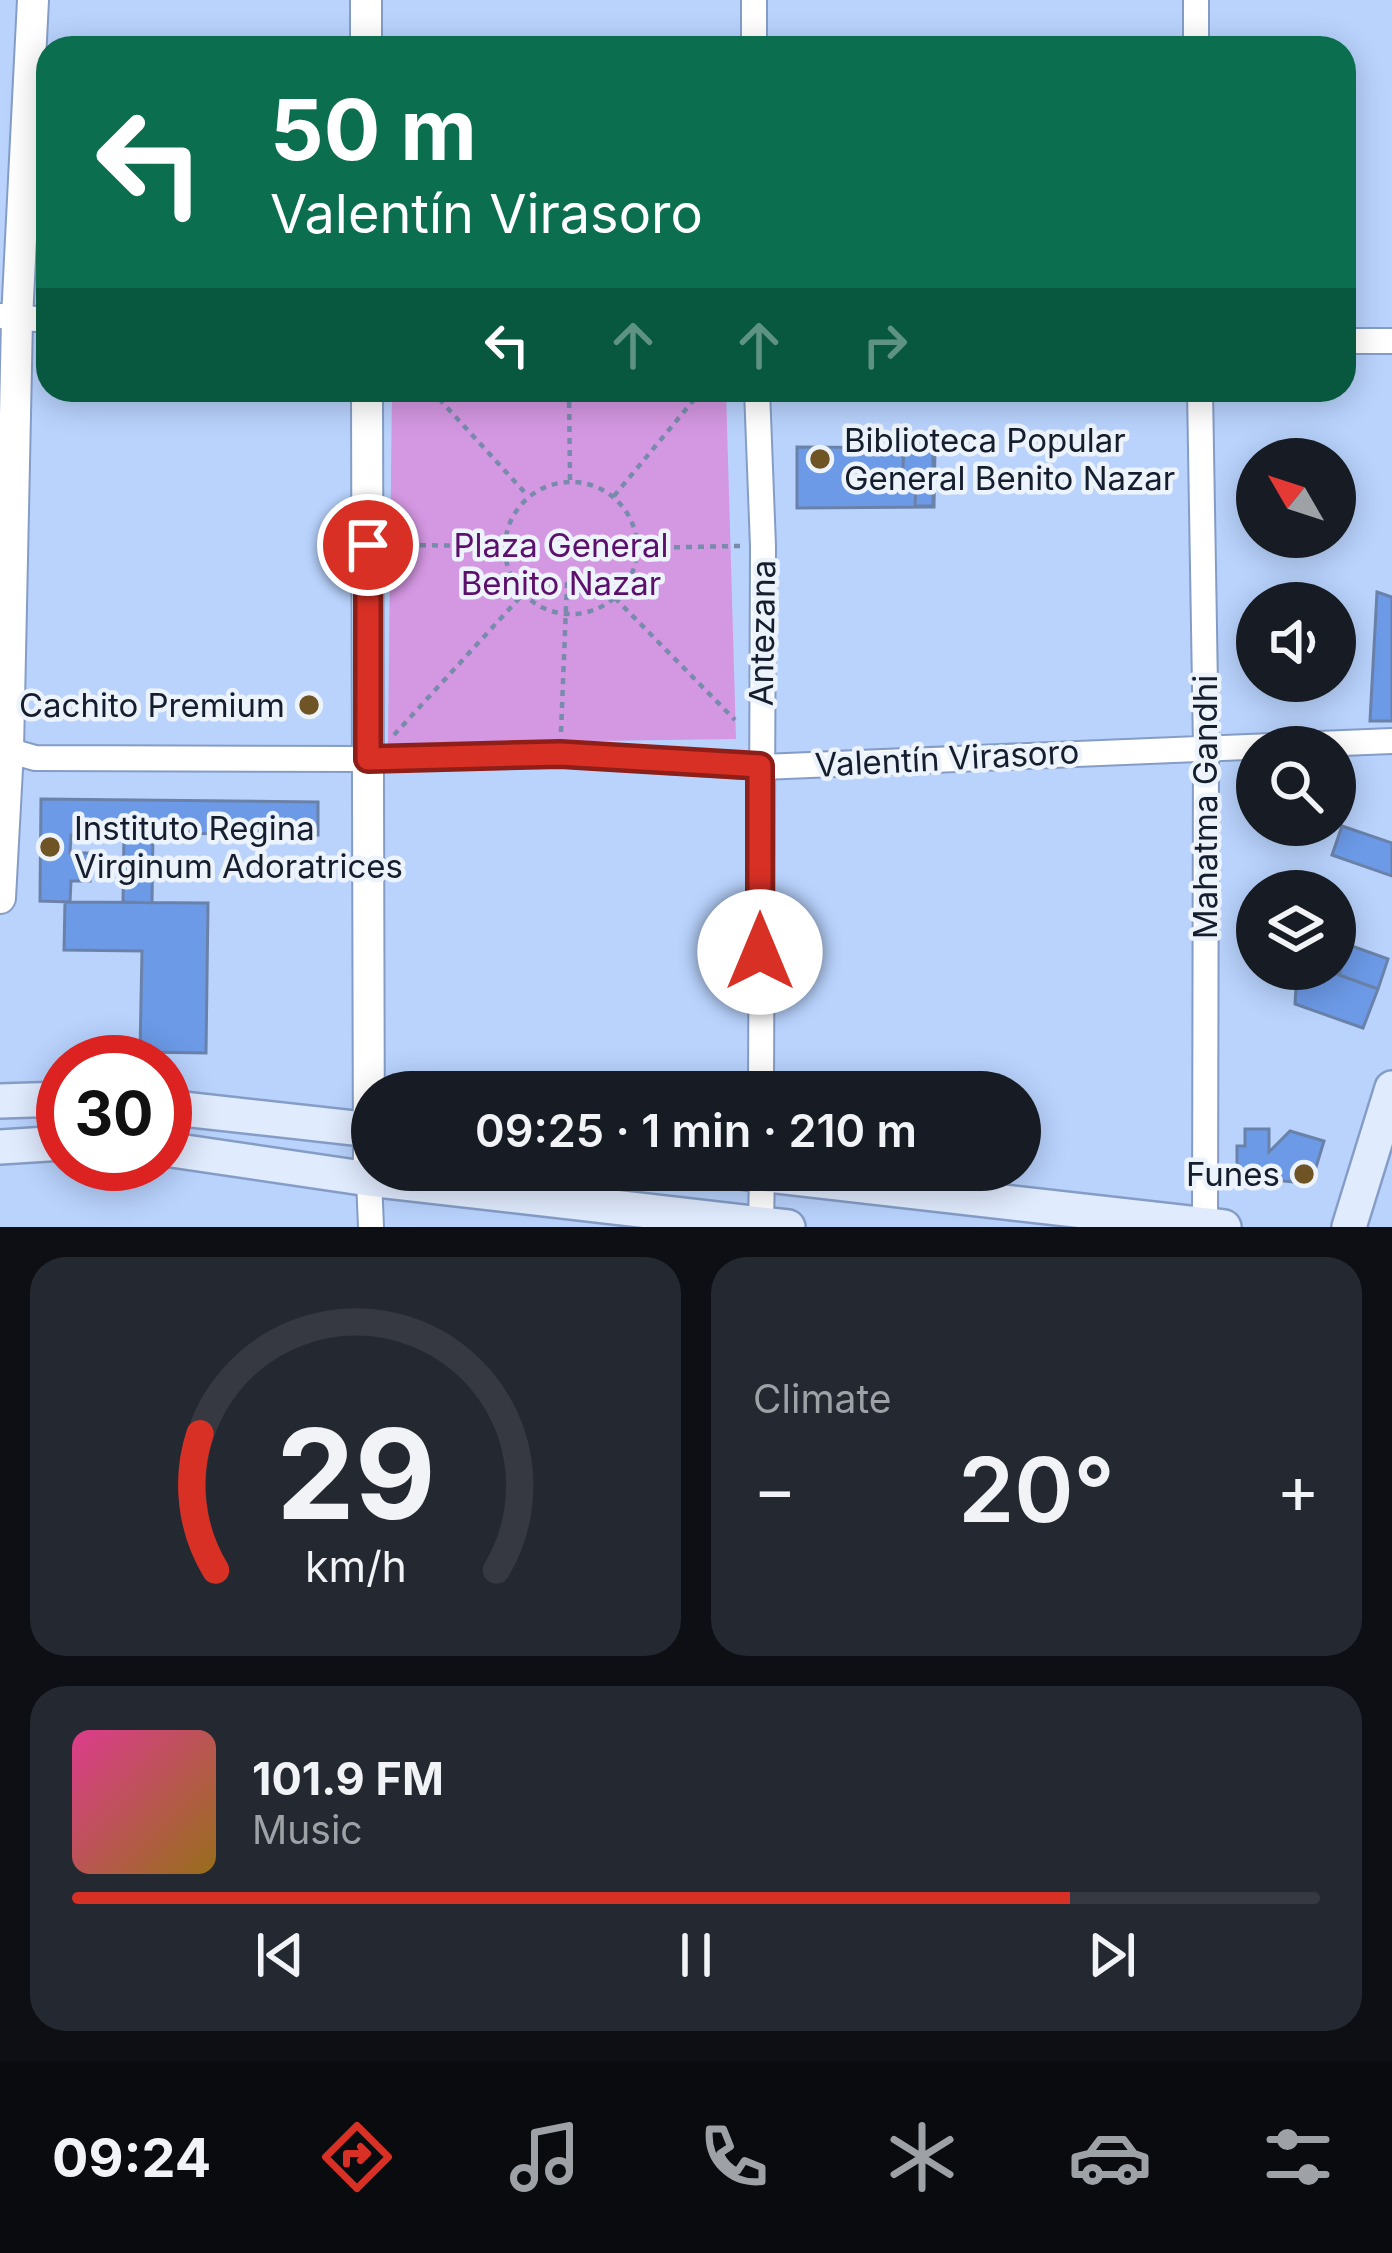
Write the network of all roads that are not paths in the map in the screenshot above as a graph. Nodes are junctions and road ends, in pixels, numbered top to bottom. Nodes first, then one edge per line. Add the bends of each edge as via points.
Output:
1 (33, 0) edge
2 (366, 0) edge
3 (754, 0) edge
4 (1196, 0) edge
5 (366, 36) edge
6 (754, 36) edge
7 (1196, 36) edge
8 (22, 318) edge
9 (1356, 341) edge
10 (1392, 341) edge
11 (367, 402) edge
12 (758, 402) edge
13 (1200, 402) edge
14 (1392, 741) edge
15 (1206, 746) junction
16 (4, 749) edge
17 (368, 759) junction
18 (760, 766) junction
19 (1, 856) edge
20 (0, 898) edge
21 (370, 1071) edge
22 (761, 1071) edge
23 (1392, 1088) edge
24 (36, 1100) edge
25 (0, 1101) edge
26 (192, 1109) edge
27 (351, 1127) edge
28 (1385, 1131) edge
29 (36, 1145) edge
30 (0, 1147) edge
31 (192, 1153) edge
32 (351, 1176) edge
33 (370, 1191) edge
34 (472, 1191) edge
35 (765, 1191) edge
36 (921, 1191) edge
37 (770, 1226) edge
38 (1215, 1226) edge
39 (370, 1227) edge
40 (1349, 1227) edge

1 - 8 street
2 - 5 street
3 - 6 street
4 - 7 street
8 - 16 street
9 - 10 street
11 - 17 street
12 - 18 street, Antezana
13 - 15 street, Mahatma Gandhi
14 - 15 street, Valentín Virasoro
15 - 18 street, Valentín Virasoro
15 - 38 street, Mahatma Gandhi
16 - 17 street, Valentín Virasoro via 35,758
16 - 19 street
17 - 18 street, Valentín Virasoro via 560,754
17 - 21 street
18 - 22 street, Antezana
19 - 20 street
23 - 28 main road
24 - 25 main road
26 - 27 main road
28 - 40 main road
29 - 30 main road
31 - 32 main road
33 - 39 street
34 - 37 main road
35 - 37 street
36 - 38 main road

